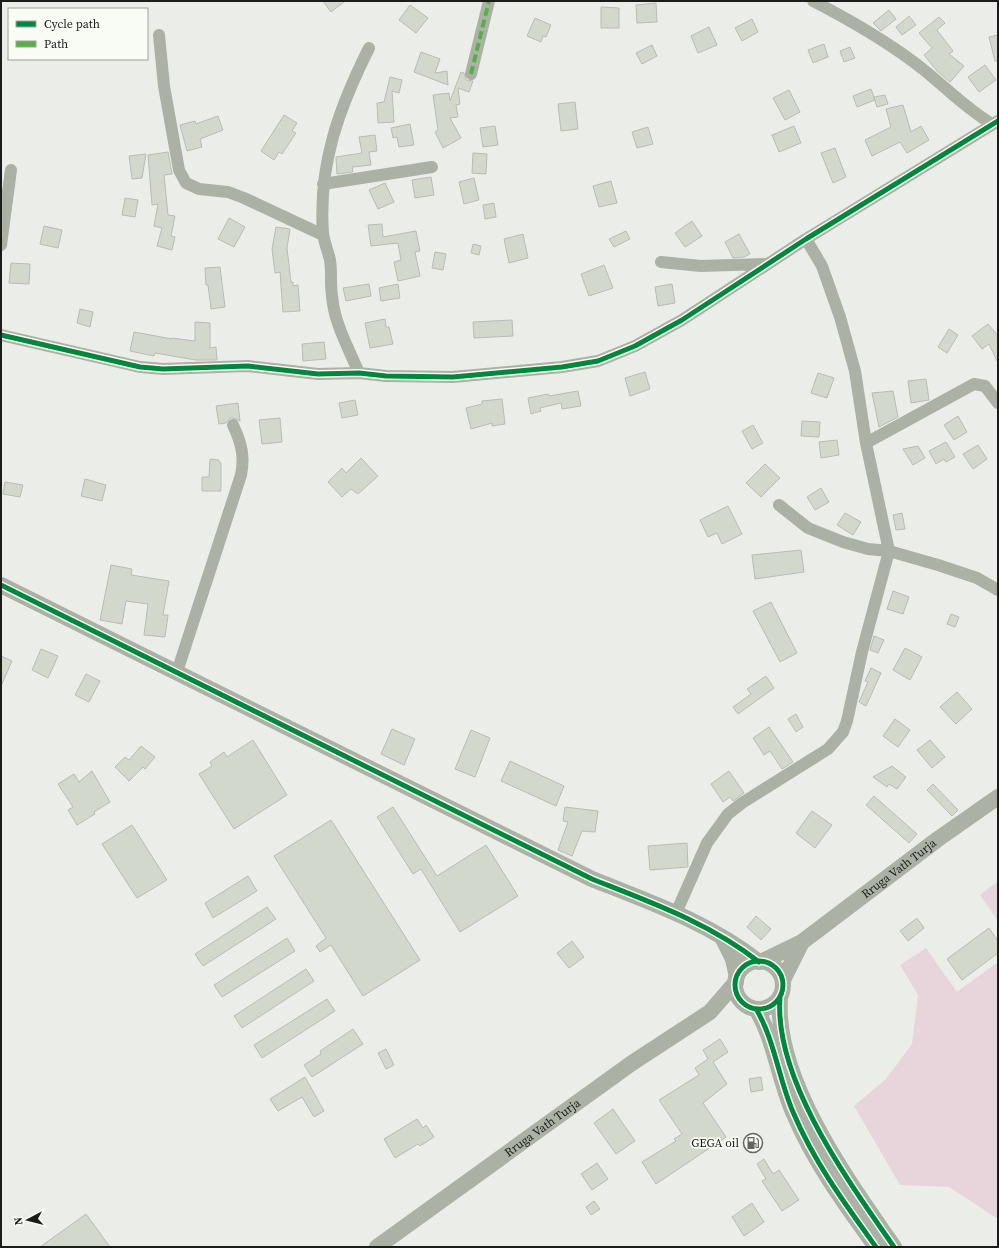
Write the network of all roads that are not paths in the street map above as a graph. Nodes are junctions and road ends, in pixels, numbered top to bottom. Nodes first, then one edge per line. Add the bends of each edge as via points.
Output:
1 (489, 1) edge
2 (813, 1) edge
3 (159, 35) dead end
4 (369, 48) dead end
5 (471, 74) dead end
6 (995, 122) edge
7 (432, 167) dead end
8 (11, 170) dead end
9 (323, 184) junction
10 (324, 235) junction
11 (806, 239) junction
12 (1, 245) edge
13 (661, 262) dead end
14 (767, 264) junction
15 (1, 335) edge
16 (359, 373) junction
17 (998, 403) edge
18 (232, 425) dead end
19 (866, 443) junction
20 (779, 505) dead end
21 (889, 551) junction
22 (1, 585) edge
23 (998, 590) edge
24 (177, 672) junction
25 (998, 797) edge
26 (676, 912) junction
27 (722, 937) junction
28 (802, 942) junction
29 (761, 962) junction
30 (737, 979) junction
31 (783, 980) junction
32 (780, 998) junction
33 (751, 1008) junction
34 (710, 1012) junction
35 (377, 1247) edge
36 (876, 1247) edge
37 (894, 1247) edge

1 - 5 street
2 - 6 street via 840,15 915,63 973,113
3 - 10 street via 164,86 179,170 186,183 199,189 228,192 244,198
4 - 9 street via 336,124
6 - 11 street
7 - 9 street
8 - 12 street
9 - 10 street
10 - 16 street via 330,260 335,315
11 - 14 street
11 - 19 street via 822,266 840,317 855,371
13 - 14 street via 701,266
14 - 16 street via 682,320 635,346 598,361 481,376 386,376
15 - 16 street via 140,367 163,369 248,366 318,374
17 - 19 street via 985,386 974,384
18 - 24 street via 243,455 241,475
19 - 21 street
20 - 21 street via 808,528 843,542 868,549
21 - 23 street via 977,578
21 - 26 street via 843,732 828,749 742,803 724,818 707,843
22 - 24 street
24 - 26 street via 592,879
25 - 28 street, Rruga Vath Turja
26 - 27 street
27 - 29 street
27 - 30 street via 733,958
28 - 29 street, Rruga Vath Turja
28 - 31 street, Rruga Vath Turja
29 - 30 street, Rruga Vath Turja via 745,966
29 - 31 street via 772,965 779,971
30 - 33 street via 736,991 740,1000
30 - 34 street, Rruga Vath Turja
31 - 32 street, Rruga Vath Turja
32 - 33 street, Rruga Vath Turja via 769,1007
32 - 37 street via 778,1016 781,1035 807,1108 851,1185
33 - 34 street, Rruga Vath Turja via 725,1007
33 - 36 street via 766,1031 791,1107 810,1148 826,1177
34 - 35 street, Rruga Vath Turja via 632,1063

